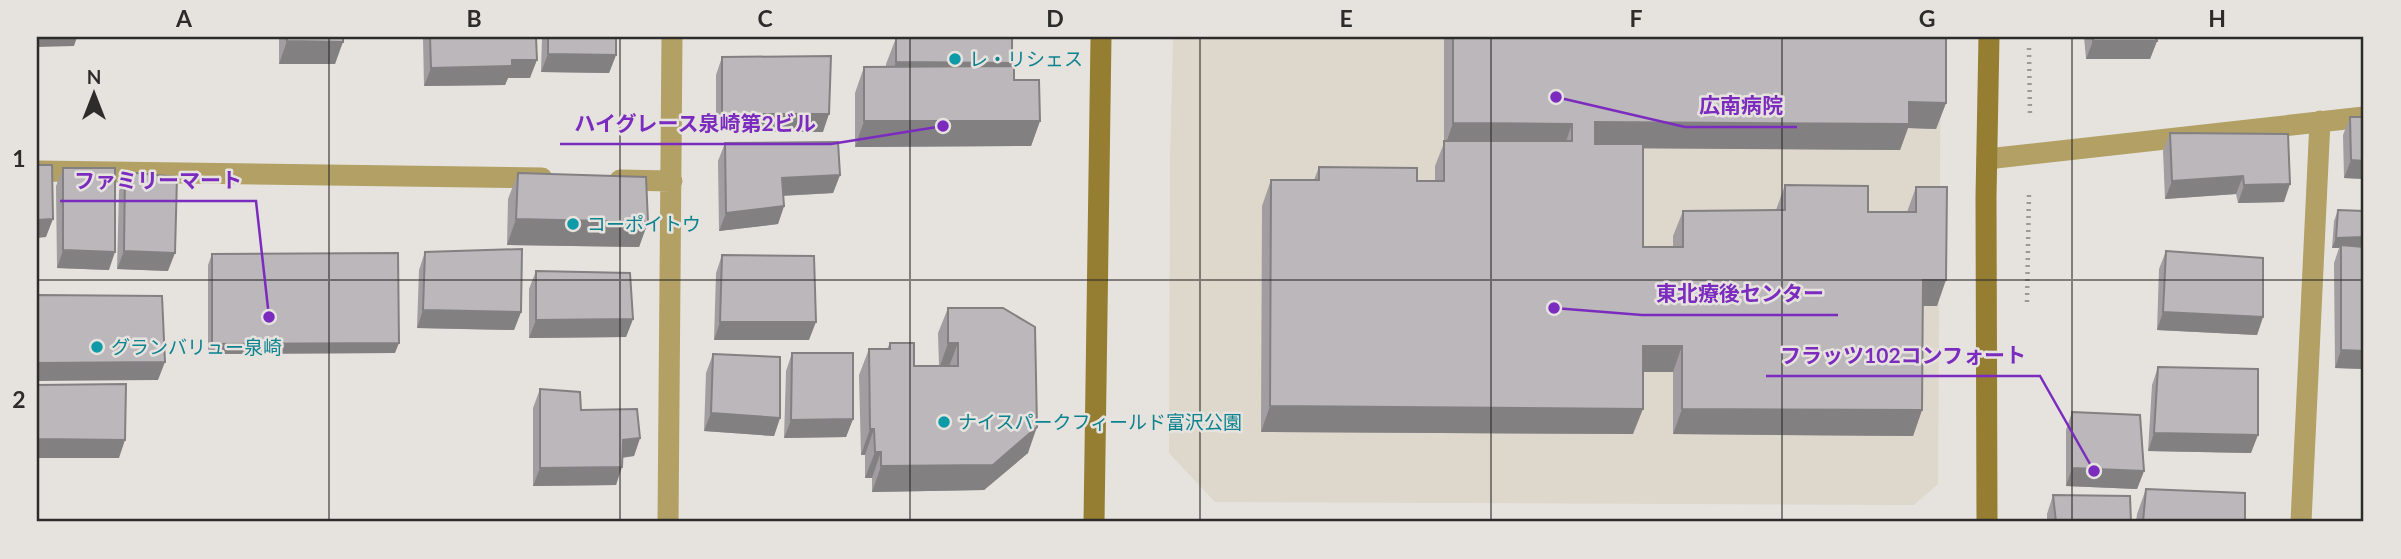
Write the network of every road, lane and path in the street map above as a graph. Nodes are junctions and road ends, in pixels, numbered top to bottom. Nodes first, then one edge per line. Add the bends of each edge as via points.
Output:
1 (673, 37) edge
2 (1101, 37) edge
3 (1989, 37) edge
4 (2029, 37) edge
5 (2364, 117) edge
6 (2320, 121) junction
7 (2030, 155) junction
8 (1987, 159) junction
9 (37, 171) edge
10 (562, 179) edge
11 (603, 179) edge
12 (672, 181) junction
13 (2027, 308) dead end
14 (668, 522) edge
15 (1094, 522) edge
16 (1987, 522) edge
17 (2301, 522) edge

1 - 12 street
2 - 15 street
3 - 8 street
4 - 7 path
5 - 6 street
6 - 7 street
6 - 17 street
7 - 8 street
7 - 13 path
8 - 16 street
9 - 10 street
11 - 12 street
12 - 14 street

